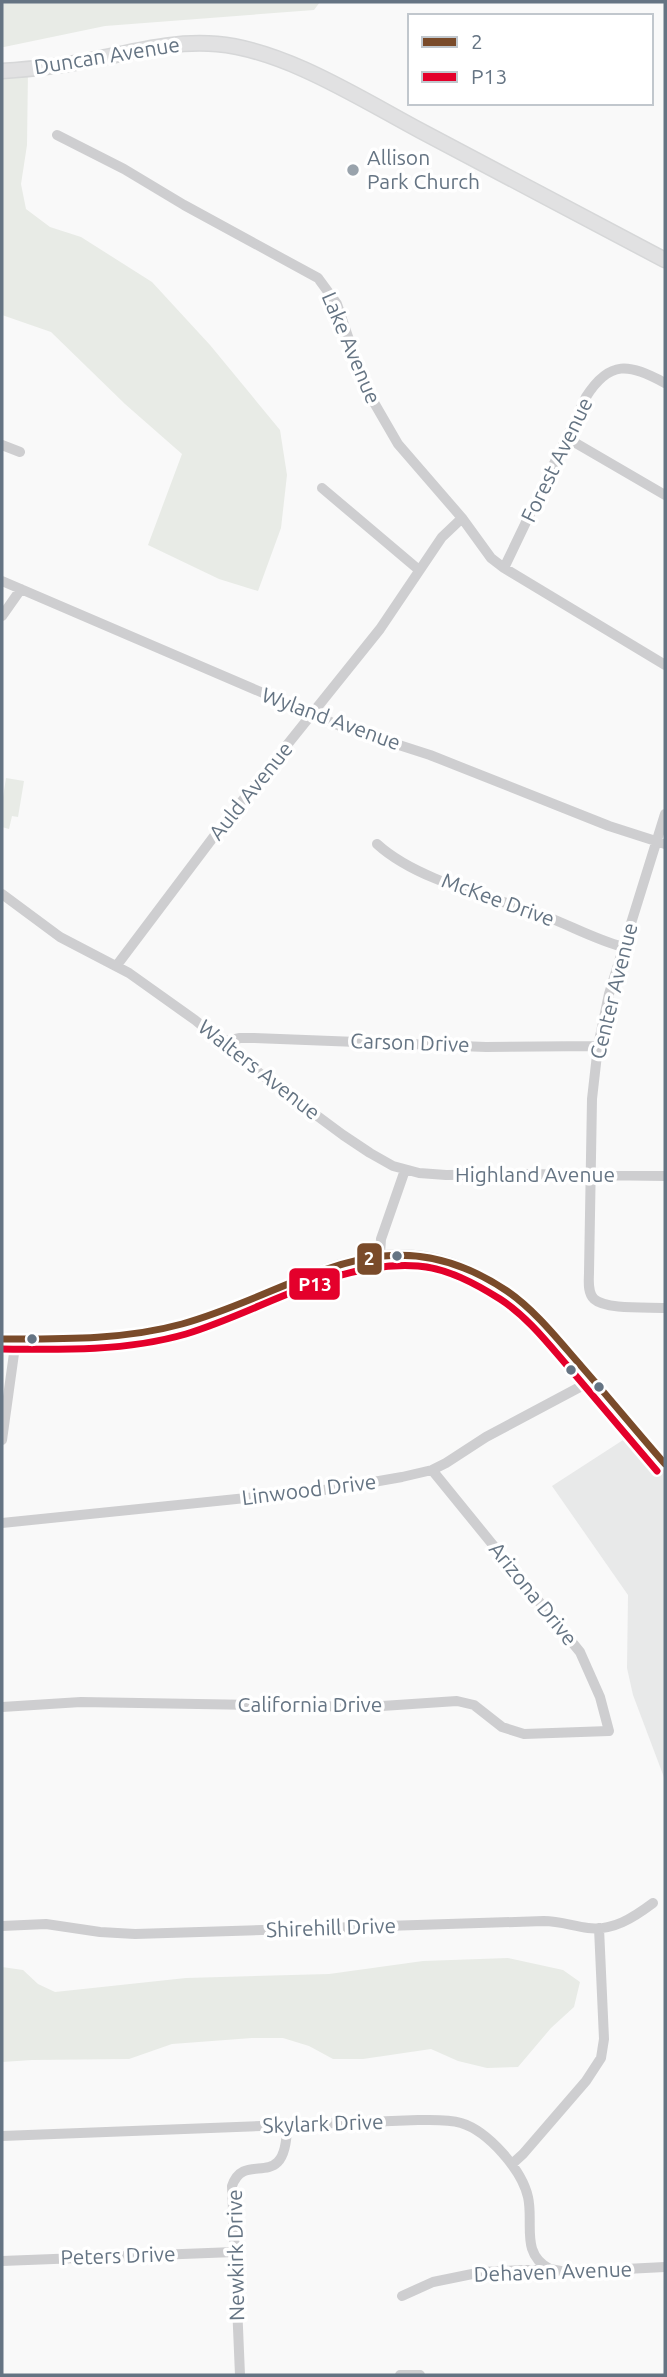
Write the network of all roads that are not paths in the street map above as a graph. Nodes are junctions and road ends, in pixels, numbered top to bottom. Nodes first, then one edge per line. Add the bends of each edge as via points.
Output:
1 (2, 71) edge
2 (57, 135) dead end
3 (665, 260) edge
4 (665, 383) edge
5 (567, 438) junction
6 (2, 444) edge
7 (20, 452) dead end
8 (322, 488) dead end
9 (665, 495) edge
10 (462, 519) junction
11 (504, 568) junction
12 (419, 570) junction
13 (2, 581) edge
14 (21, 589) junction
15 (2, 616) edge
16 (665, 665) edge
17 (313, 716) junction
18 (665, 814) edge
19 (660, 842) edge
20 (377, 844) dead end
21 (2, 894) edge
22 (623, 947) junction
23 (117, 965) junction
24 (222, 1042) junction
25 (598, 1046) junction
26 (405, 1170) junction
27 (592, 1175) junction
28 (665, 1176) edge
29 (380, 1254) junction
30 (665, 1308) edge
31 (2, 1339) edge
32 (16, 1339) junction
33 (593, 1380) junction
34 (2, 1440) edge
35 (665, 1464) edge
36 (432, 1470) junction
37 (2, 1523) edge
38 (2, 1707) edge
39 (608, 1731) joint
40 (653, 1903) dead end
41 (2, 1926) edge
42 (599, 1928) junction
43 (287, 2126) junction
44 (2, 2137) edge
45 (512, 2164) junction
46 (234, 2252) junction
47 (2, 2261) edge
48 (665, 2267) edge
49 (550, 2269) junction
50 (401, 2296) dead end
51 (240, 2375) edge
52 (400, 2375) edge
53 (420, 2375) edge

1 - 3 main road, Duncan Avenue via 61,66 190,43 266,54 363,100
2 - 10 street, Lake Avenue via 318,278 337,304 360,374 383,421 412,463
4 - 5 street, Forest Avenue via 624,367 610,371 586,397
5 - 9 street
5 - 11 street, Forest Avenue
6 - 7 street
8 - 12 street
10 - 11 street, Lake Avenue
10 - 12 street, Auld Avenue via 448,530
11 - 16 street, Lake Avenue
12 - 17 street, Auld Avenue
13 - 14 street, Wyland Avenue
14 - 15 street
14 - 17 street, Wyland Avenue
17 - 19 street, Wyland Avenue
17 - 23 street, Auld Avenue via 218,831
18 - 19 street, Center Avenue
19 - 22 street, Center Avenue
20 - 22 street, McKee Drive via 401,863
21 - 23 street, Walters Avenue via 60,937
22 - 25 street, Center Avenue
23 - 24 street, Walters Avenue
24 - 25 street, Carson Drive via 254,1038 486,1047
24 - 26 street, Walters Avenue via 359,1147
25 - 27 street, Center Avenue
26 - 27 street, Highland Avenue via 446,1175
26 - 29 street
27 - 28 street, Highland Avenue
27 - 30 street, Center Avenue via 589,1288 593,1298 613,1305
29 - 32 street via 316,1271 181,1324 111,1336
29 - 33 street via 440,1260 492,1281 539,1319
31 - 32 street
32 - 34 street
33 - 35 street
33 - 36 street, Linwood Drive
36 - 37 street, Linwood Drive via 323,1491
36 - 39 street, Arizona Drive via 580,1652 594,1679
38 - 39 street, California Drive via 81,1702 367,1707 457,1701 474,1705 502,1727 524,1734
40 - 42 street, Shirehill Drive via 624,1922
41 - 42 street, Shirehill Drive via 46,1924 135,1934 544,1921
42 - 45 street via 601,2058
43 - 44 street, Skylark Drive
43 - 45 street, Skylark Drive via 454,2122 479,2132
43 - 46 street, Newkirk Drive via 280,2161 243,2171 234,2181
45 - 49 street, Skylark Drive via 529,2201 530,2245 536,2258
46 - 47 street, Peters Drive
46 - 51 street, Newkirk Drive
48 - 49 street, Dehaven Avenue
49 - 50 street, Dehaven Avenue via 466,2275
52 - 53 street

